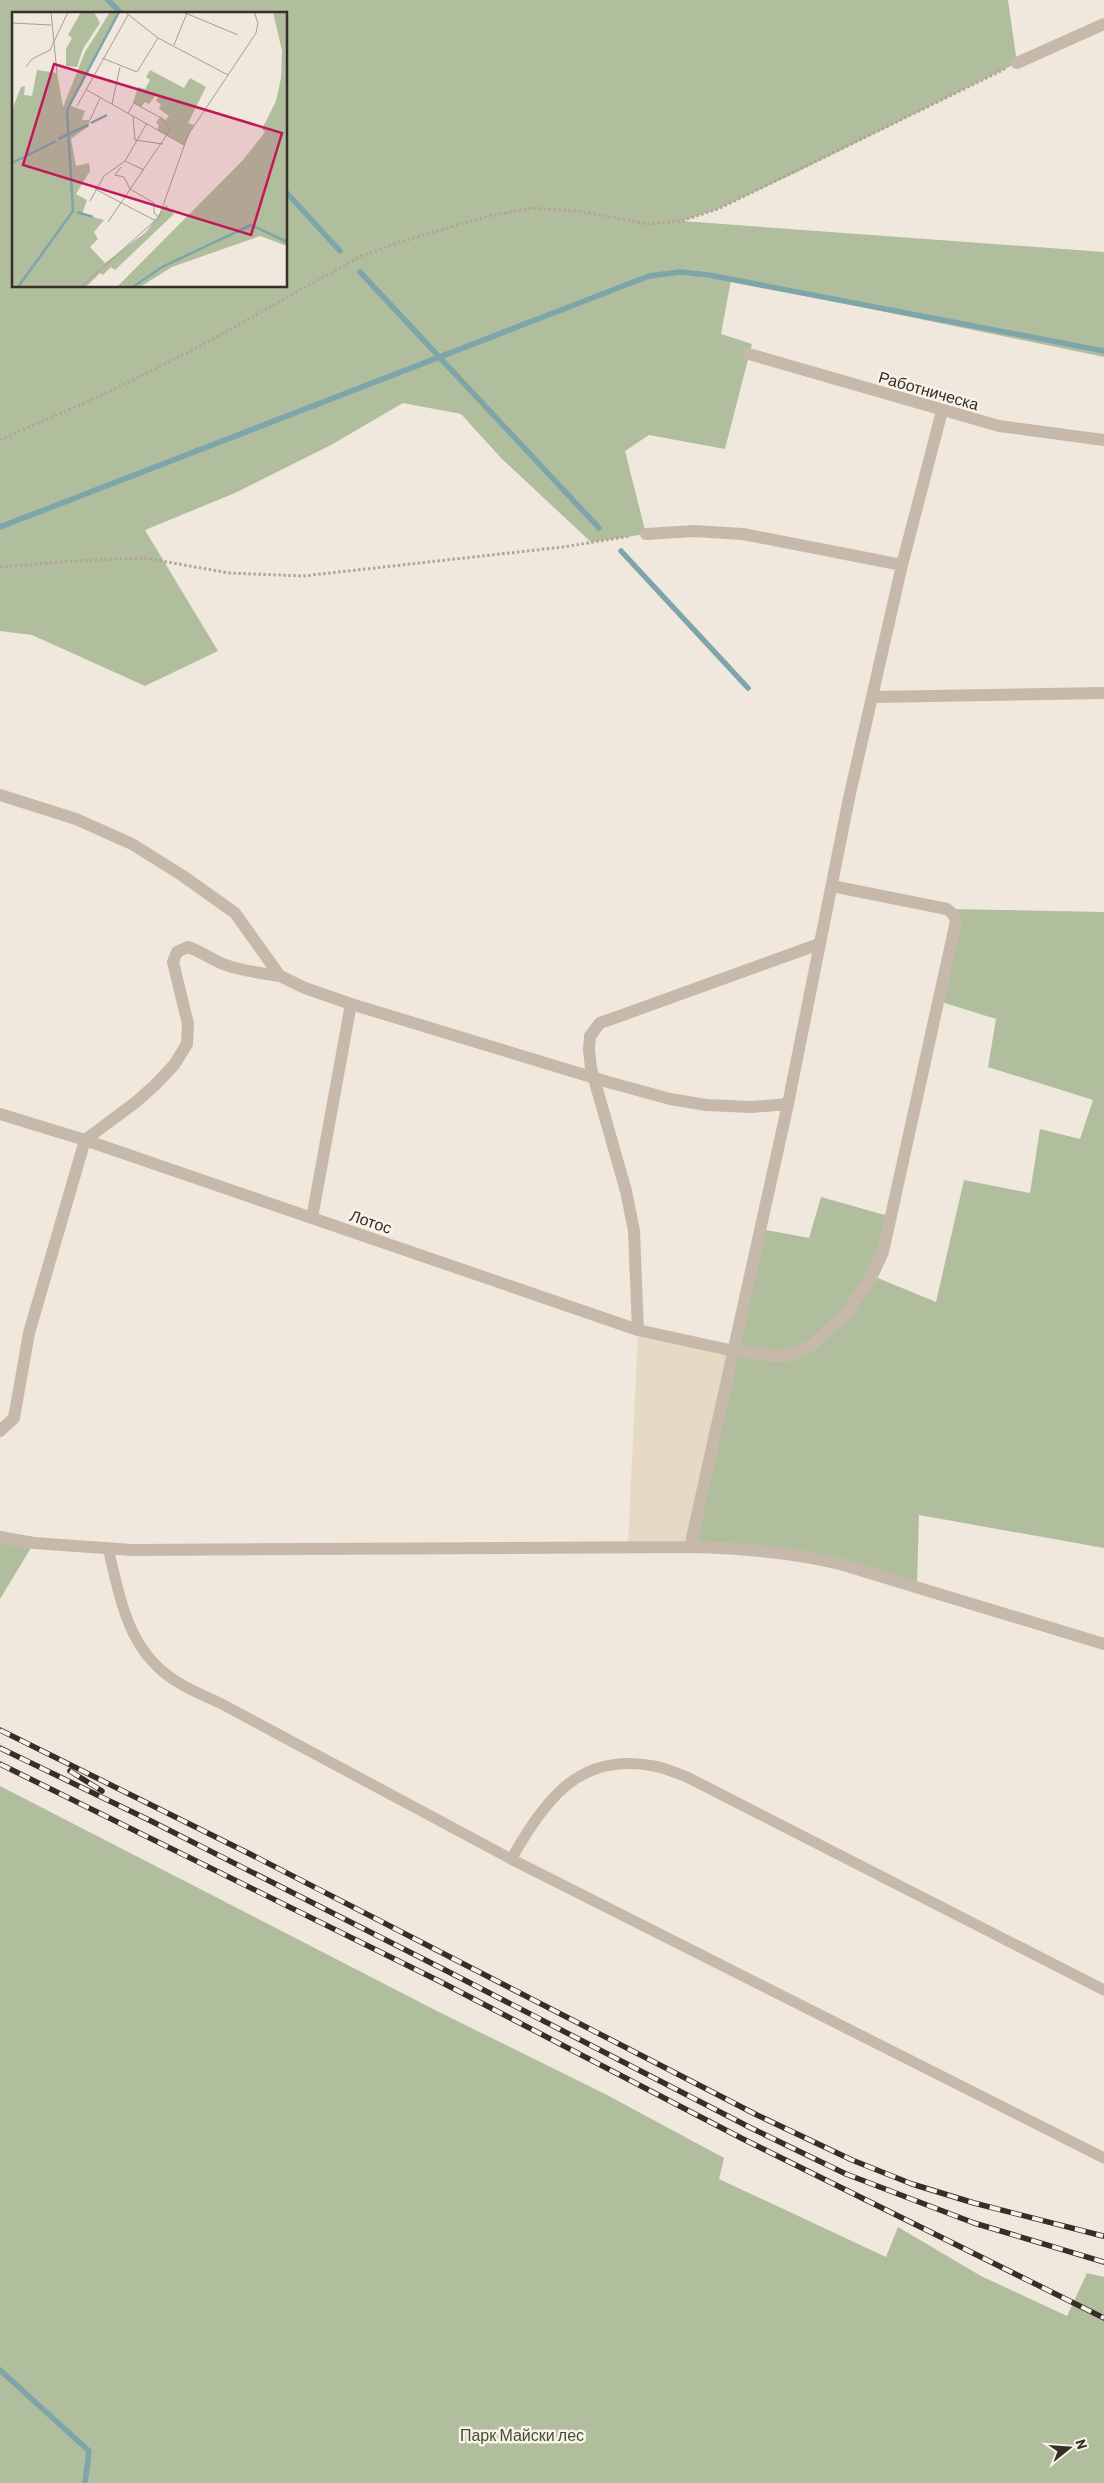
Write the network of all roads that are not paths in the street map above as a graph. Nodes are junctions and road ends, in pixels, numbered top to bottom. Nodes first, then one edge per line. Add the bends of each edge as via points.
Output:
1 (1104, 24) edge
2 (1017, 63) road end
3 (749, 354) dead end
4 (942, 411) junction
5 (1104, 440) edge
6 (646, 534) road end
7 (902, 565) junction
8 (1104, 693) edge
9 (873, 697) junction
10 (0, 795) edge
11 (832, 886) junction
12 (820, 944) junction
13 (280, 976) junction
14 (351, 1004) junction
15 (593, 1078) junction
16 (788, 1104) junction
17 (0, 1114) edge
18 (85, 1140) junction
19 (312, 1218) junction
20 (638, 1330) junction
21 (734, 1351) junction
22 (0, 1431) edge
23 (0, 1538) edge
24 (690, 1547) junction
25 (108, 1548) junction
26 (1104, 1644) edge
27 (511, 1859) junction
28 (1104, 1990) edge
29 (1104, 2158) edge

1 - 2 street
3 - 4 street, Работническа
4 - 5 street, Работническа via 999,426
4 - 7 street
6 - 7 street via 695,531 743,534
7 - 9 street
8 - 9 street
9 - 11 street
10 - 13 street via 76,818 132,844 183,876 235,913
11 - 12 street
11 - 21 street, Лотос via 947,908 956,920 954,930 888,1236 872,1276 847,1312 811,1346 792,1354 774,1356
12 - 15 street via 600,1023 590,1036
12 - 16 street
13 - 14 street
13 - 18 street via 228,966 188,947 177,952 173,962 188,1024 187,1044 174,1065 136,1102
14 - 15 street
14 - 19 street
15 - 16 street via 670,1099 706,1105 752,1107
15 - 20 street via 626,1191 634,1231
16 - 21 street
17 - 18 street, Лотос
18 - 19 street, Лотос
18 - 22 street via 29,1334 14,1418
19 - 20 street, Лотос
20 - 21 street, Лотос
21 - 24 street
23 - 25 street
24 - 25 street
24 - 26 street via 747,1548 797,1554 840,1564
25 - 27 lane via 133,1636 152,1663 178,1683
27 - 28 lane via 538,1814 572,1780 599,1768 629,1763 654,1766 687,1777
27 - 29 lane

